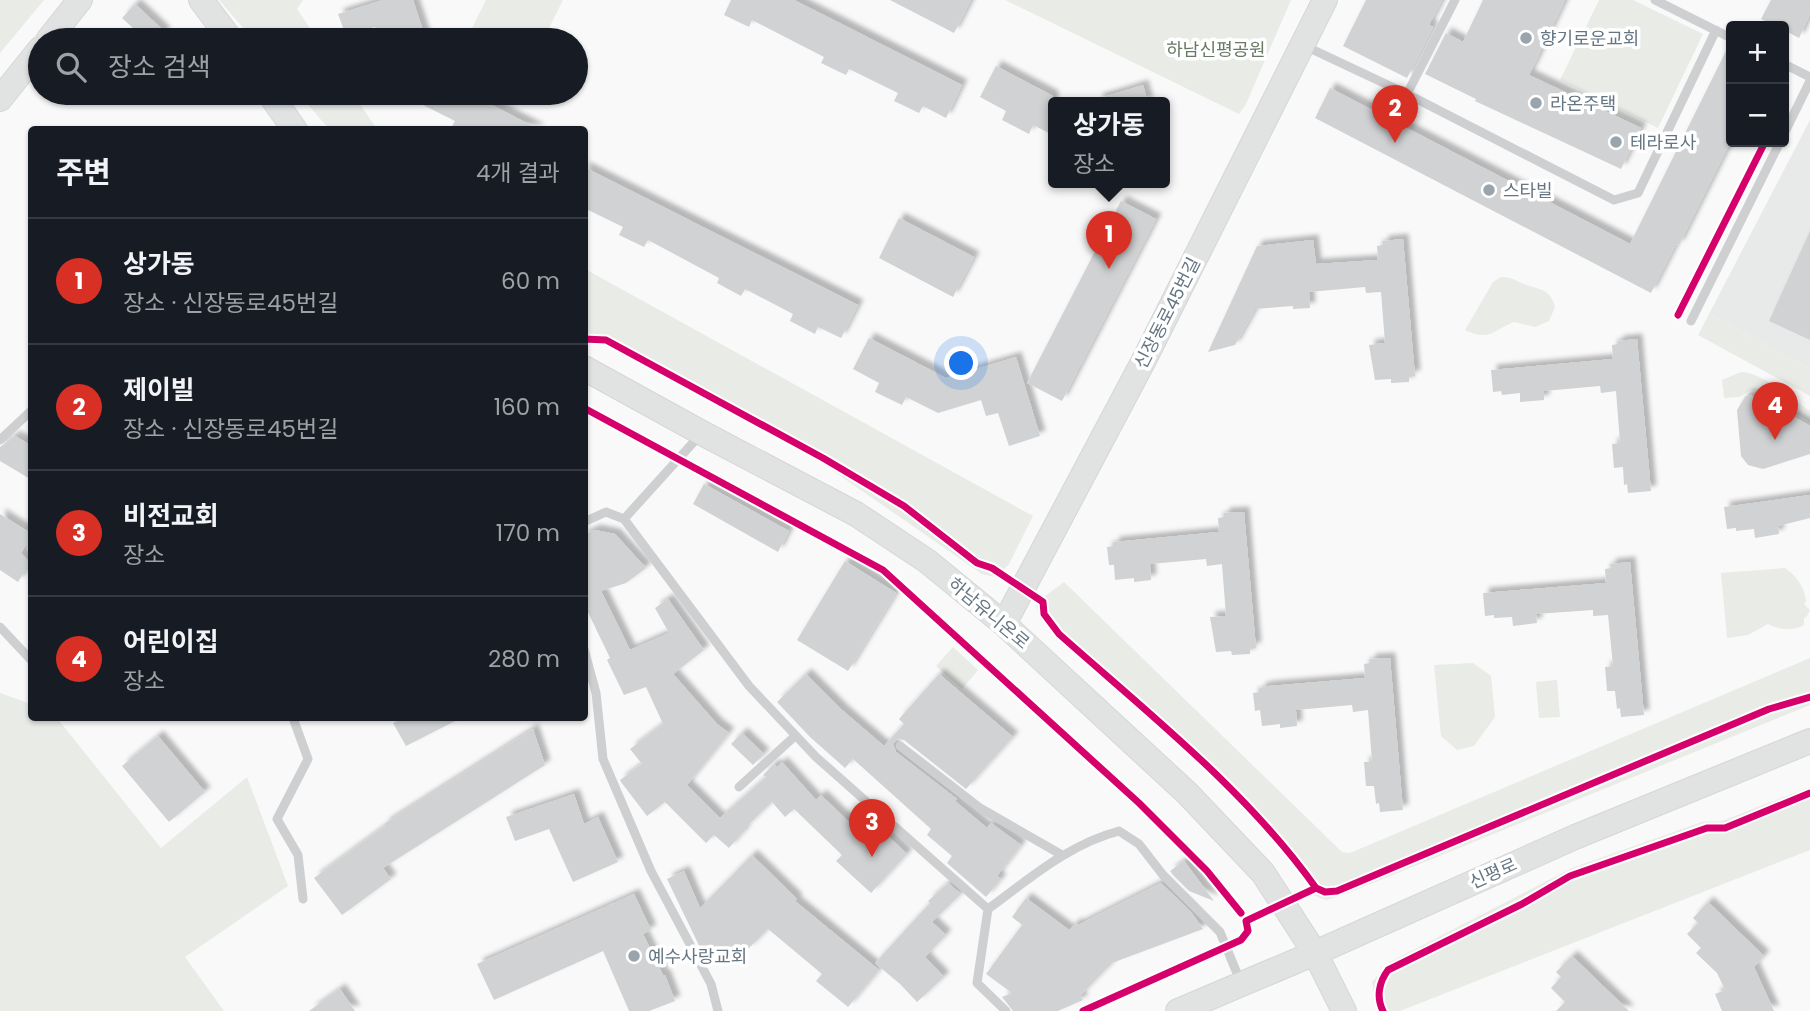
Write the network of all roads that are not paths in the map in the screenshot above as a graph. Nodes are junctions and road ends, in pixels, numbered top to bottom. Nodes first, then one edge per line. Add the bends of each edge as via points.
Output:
1 (80, 0) edge
2 (201, 0) edge
3 (1325, 0) edge
4 (1455, 0) edge
5 (1655, 0) edge
6 (58, 28) edge
7 (221, 28) edge
8 (1716, 30) junction
9 (1726, 35) edge
10 (1303, 45) junction
11 (28, 64) edge
12 (1789, 67) edge
13 (1810, 79) edge
14 (1407, 94) junction
15 (0, 99) edge
16 (277, 105) edge
17 (1789, 123) edge
18 (292, 126) edge
19 (1778, 147) edge
20 (1691, 321) dead end
21 (588, 370) edge
22 (28, 414) edge
23 (702, 433) junction
24 (0, 440) edge
25 (624, 519) junction
26 (588, 520) edge
27 (1004, 624) junction
28 (0, 626) edge
29 (28, 657) edge
30 (588, 664) edge
31 (294, 721) edge
32 (795, 736) junction
33 (1810, 741) edge
34 (900, 746) dead end
35 (739, 787) dead end
36 (1062, 855) junction
37 (303, 899) dead end
38 (988, 909) junction
39 (1315, 953) junction
40 (1242, 984) junction
41 (718, 1011) edge
42 (1006, 1011) edge
43 (1178, 1011) edge
44 (1344, 1011) edge

1 - 6 main road
2 - 7 main road
3 - 10 main road, 신장동로45번길
4 - 14 lane
5 - 8 lane
8 - 9 lane
8 - 14 lane via 1638,193 1614,200
10 - 14 lane
10 - 27 main road, 신장동로45번길
11 - 15 main road
12 - 13 lane
13 - 17 lane
16 - 18 main road
19 - 20 lane
21 - 23 main road, 하남유니온로
22 - 24 lane
23 - 25 lane
23 - 27 main road, 하남유니온로 via 856,514 927,561
25 - 26 lane via 606,512
25 - 32 lane via 749,685
27 - 39 main road, 하남유니온로 via 1187,793 1263,873
28 - 29 lane
30 - 41 lane via 604,759 651,871 711,984
31 - 37 lane via 308,758 277,819 298,855
32 - 35 lane
32 - 38 lane
33 - 39 main road, 신평로 via 1575,837
34 - 36 lane via 980,808
36 - 38 lane
36 - 40 lane via 1119,831 1139,844 1220,932
38 - 42 lane via 977,983
39 - 40 main road, 신평로
39 - 44 main road, 하남유니온로
40 - 43 main road, 신평로

